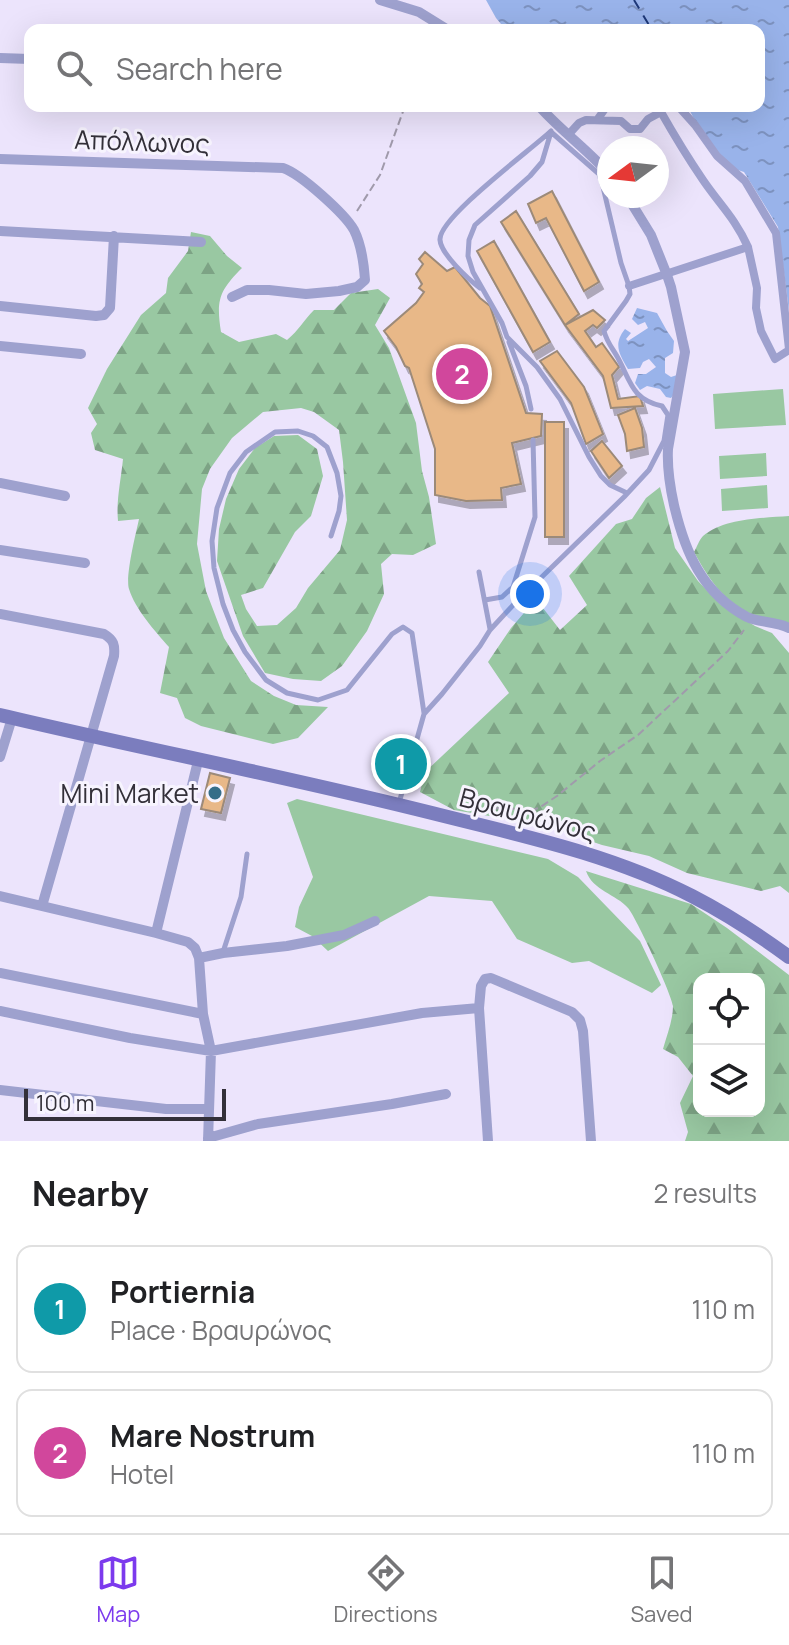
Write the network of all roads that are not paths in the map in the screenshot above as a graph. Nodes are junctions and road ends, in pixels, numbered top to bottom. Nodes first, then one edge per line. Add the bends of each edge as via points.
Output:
1 (380, 0) edge
2 (438, 24) edge
3 (0, 58) edge
4 (24, 59) edge
5 (543, 112) edge
6 (603, 112) edge
7 (657, 112) edge
8 (661, 112) edge
9 (683, 112) edge
10 (597, 120) junction
11 (554, 128) junction
12 (569, 134) junction
13 (0, 159) edge
14 (597, 162) edge
15 (634, 208) edge
16 (0, 231) edge
17 (114, 236) junction
18 (201, 242) dead end
19 (748, 247) junction
20 (667, 275) junction
21 (629, 286) junction
22 (484, 291) junction
23 (232, 297) dead end
24 (0, 306) edge
25 (507, 337) junction
26 (0, 346) edge
27 (789, 350) edge
28 (81, 354) dead end
29 (531, 409) dead end
30 (533, 440) dead end
31 (0, 483) edge
32 (627, 493) junction
33 (65, 496) dead end
34 (331, 536) dead end
35 (0, 550) edge
36 (85, 563) dead end
37 (479, 572) dead end
38 (485, 600) junction
39 (0, 614) edge
40 (789, 628) edge
41 (490, 630) junction
42 (424, 714) junction
43 (6, 716) edge
44 (92, 737) junction
45 (0, 757) edge
46 (198, 761) junction
47 (398, 804) junction
48 (247, 854) dead end
49 (0, 896) edge
50 (42, 906) junction
51 (375, 921) dead end
52 (156, 933) junction
53 (223, 953) junction
54 (789, 957) edge
55 (199, 958) junction
56 (0, 973) edge
57 (479, 1008) junction
58 (0, 1011) edge
59 (203, 1014) junction
60 (211, 1051) junction
61 (0, 1090) edge
62 (446, 1094) dead end
63 (209, 1109) junction
64 (208, 1139) edge
65 (488, 1141) edge
66 (591, 1141) edge

1 - 2 street
3 - 4 street
5 - 11 street
6 - 10 street
7 - 10 street via 640,129
8 - 19 street
9 - 27 street via 717,156 745,181 773,224
10 - 12 street via 579,123
11 - 12 street
11 - 21 lane via 599,174
11 - 22 lane via 542,162 475,225 468,256
11 - 22 lane via 457,210 442,229 442,247
12 - 14 street
13 - 23 street, Απόλλωνος via 283,168 307,182 356,233 365,280 357,287 306,294 247,290
15 - 20 street
16 - 17 street
17 - 18 street
17 - 24 street via 110,308 104,315
19 - 20 street
19 - 27 street via 761,331 775,359
20 - 21 street
20 - 40 street via 685,352 667,464 685,547 717,595 749,618
21 - 32 lane via 630,294 604,331 607,342 630,386 668,415 664,441 649,470
22 - 25 lane
25 - 29 lane
25 - 32 lane via 560,399 601,476
26 - 28 street
30 - 38 lane via 535,517 513,587 502,597
31 - 33 street
32 - 41 lane
34 - 42 lane via 341,496 327,447 298,431 275,432 246,452 230,473 212,541 214,568 233,630 266,680 287,693 318,700 347,690 403,627 415,644
35 - 36 street
37 - 38 lane
38 - 41 lane
39 - 44 street via 111,639 114,656
41 - 42 lane
42 - 47 lane
43 - 44 main road, Βραυρώνος
43 - 45 street
44 - 46 main road, Βραυρώνος
44 - 50 street
46 - 47 main road, Βραυρώνος
46 - 52 street
47 - 54 main road, Βραυρώνος via 571,850 659,881 693,896
48 - 53 lane via 241,897
49 - 50 street
50 - 52 street
51 - 53 street via 344,935
52 - 55 street via 188,942
53 - 55 street
55 - 59 street
56 - 59 street
57 - 60 street via 422,1013
57 - 65 street
57 - 66 street via 481,986 491,978 580,1020
58 - 60 street
59 - 60 street
60 - 63 street
61 - 63 street
62 - 64 street via 258,1124
63 - 64 street

